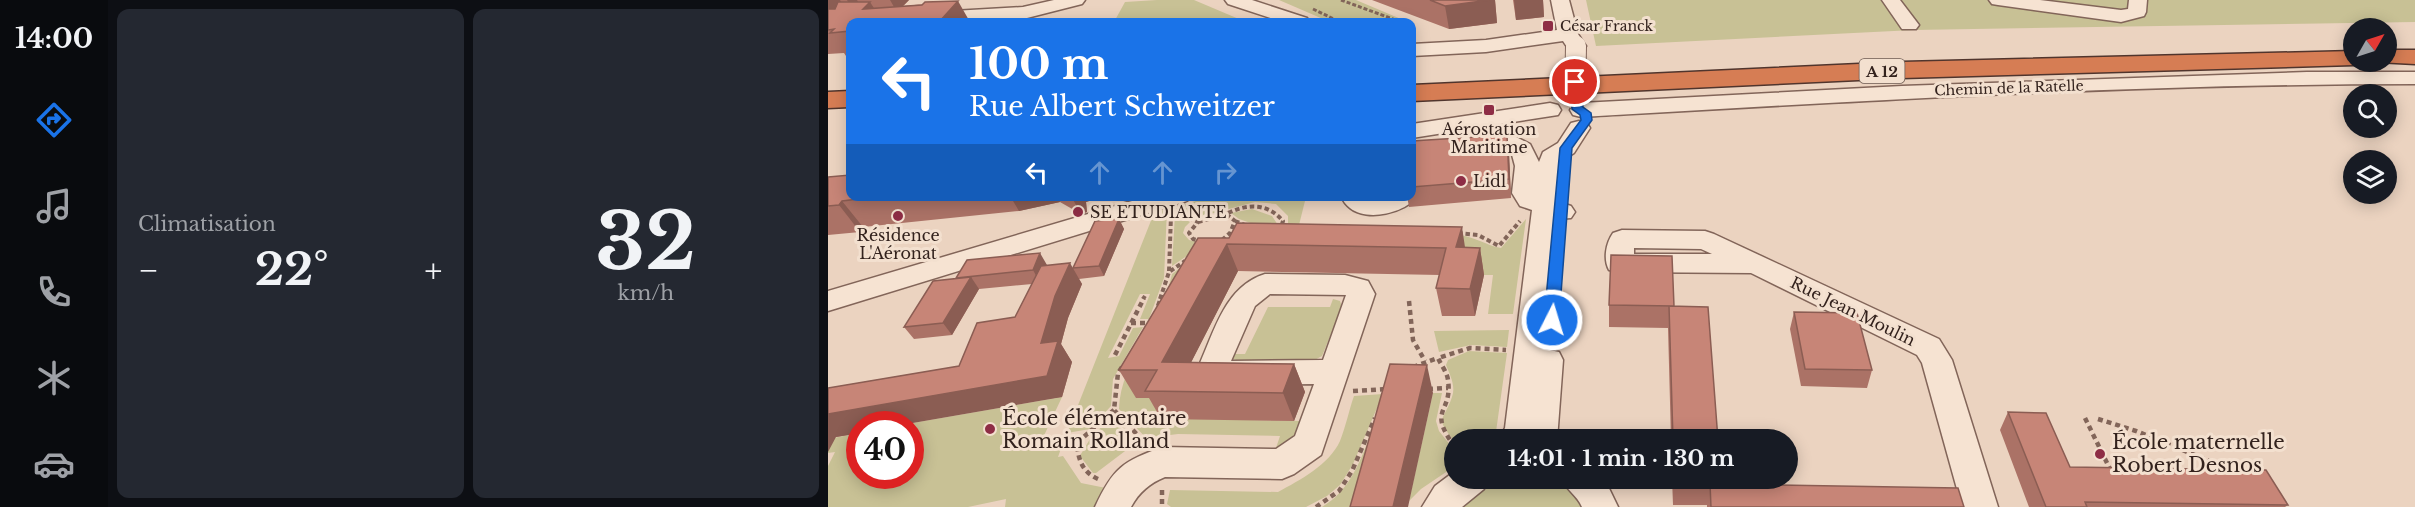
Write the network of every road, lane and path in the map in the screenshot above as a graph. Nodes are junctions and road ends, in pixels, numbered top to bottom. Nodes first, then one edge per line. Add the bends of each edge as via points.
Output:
1 (1076, 0) edge
2 (1234, 0) edge
3 (1341, 0) edge
4 (1560, 0) edge
5 (1891, 0) edge
6 (1998, 0) edge
7 (2138, 0) edge
8 (936, 18) edge
9 (1288, 18) edge
10 (1393, 18) edge
11 (1909, 25) dead end
12 (2397, 37) edge
13 (2415, 37) edge
14 (2343, 38) edge
15 (1565, 48) junction
16 (1416, 50) edge
17 (1769, 53) dead end
18 (2397, 57) edge
19 (2415, 57) edge
20 (2343, 58) edge
21 (1596, 61) dead end
22 (1515, 65) dead end
23 (1416, 69) edge
24 (2415, 78) edge
25 (846, 88) edge
26 (828, 89) edge
27 (1416, 93) edge
28 (846, 99) edge
29 (828, 100) edge
30 (1570, 116) junction
31 (846, 119) edge
32 (828, 120) edge
33 (1416, 130) edge
34 (1416, 152) edge
35 (1161, 201) edge
36 (1355, 201) edge
37 (1397, 201) edge
38 (1552, 211) junction
39 (1226, 214) junction
40 (1235, 221) junction
41 (1198, 222) junction
42 (1255, 228) edge
43 (1279, 230) edge
44 (1450, 233) edge
45 (1232, 239) edge
46 (1222, 240) junction
47 (1215, 241) edge
48 (1209, 242) edge
49 (1194, 255) edge
50 (1754, 264) dead end
51 (1169, 272) junction
52 (1145, 296) dead end
53 (828, 301) edge
54 (1409, 301) dead end
55 (1156, 310) edge
56 (1153, 316) edge
57 (1149, 323) junction
58 (1131, 324) junction
59 (1143, 333) edge
60 (1115, 356) dead end
61 (1438, 358) junction
62 (1425, 361) junction
63 (1124, 363) edge
64 (1530, 364) junction
65 (1404, 371) edge
66 (1330, 382) junction
67 (1390, 382) edge
68 (1448, 388) junction
69 (1388, 389) junction
70 (1398, 389) edge
71 (1418, 389) edge
72 (1383, 399) edge
73 (1379, 409) edge
74 (1114, 410) junction
75 (2085, 418) dead end
76 (2098, 419) dead end
77 (1521, 429) edge
78 (1541, 429) edge
79 (1444, 433) edge
80 (1163, 462) junction
81 (2239, 473) edge
82 (2113, 476) edge
83 (1458, 489) edge
84 (1591, 489) edge
85 (1118, 498) edge
86 (1316, 507) edge
87 (1440, 507) edge
88 (1600, 507) edge
89 (1980, 507) edge

1 - 8 street via 1023,13
2 - 9 street
3 - 10 path
4 - 15 street
5 - 11 street
6 - 7 street via 2121,16 2137,12
12 - 13 highway
14 - 17 highway, A 12
15 - 16 street
15 - 21 highway
15 - 30 street
18 - 19 highway
20 - 27 highway, A 12 via 1914,70
22 - 23 highway
24 - 30 street, Chemin de la Ratelle via 1902,92 1639,106
25 - 26 highway
28 - 29 highway
30 - 33 street, Chemin de la Ratelle via 1455,123
30 - 38 street
31 - 32 highway
34 - 38 street via 1516,144 1528,158 1524,194
35 - 53 street
36 - 37 street via 1364,206
38 - 44 path via 1524,216 1499,246 1478,235
38 - 64 street
38 - 78 street
39 - 40 path
39 - 41 path
39 - 43 path via 1253,205 1269,209 1283,221
40 - 42 path
40 - 46 path
41 - 48 path via 1189,233 1193,239
41 - 51 path via 1173,210
45 - 46 path
46 - 47 path
49 - 51 path
50 - 89 street, Rue Jean Moulin via 1928,347 1937,360
51 - 55 path
52 - 58 path
54 - 62 path via 1410,330 1418,354
56 - 57 path
57 - 58 path
57 - 59 path
58 - 60 path
61 - 62 path
61 - 64 path via 1470,348 1511,350 1514,363
61 - 68 path via 1448,378
62 - 65 path
63 - 74 path via 1118,373
64 - 77 street
66 - 66 street via 1361,294 1358,288 1265,284 1259,287 1243,302 1215,363 1218,369 1232,374
66 - 69 path
66 - 80 street via 1309,445 1281,464
67 - 69 path
68 - 71 path
68 - 79 path via 1439,416
69 - 70 path
69 - 72 path
73 - 86 path via 1352,471 1339,491
74 - 80 path
74 - 85 path via 1077,443 1078,458 1089,476
75 - 82 path
76 - 81 path
80 - 85 street via 1139,472
83 - 87 street
84 - 88 street

